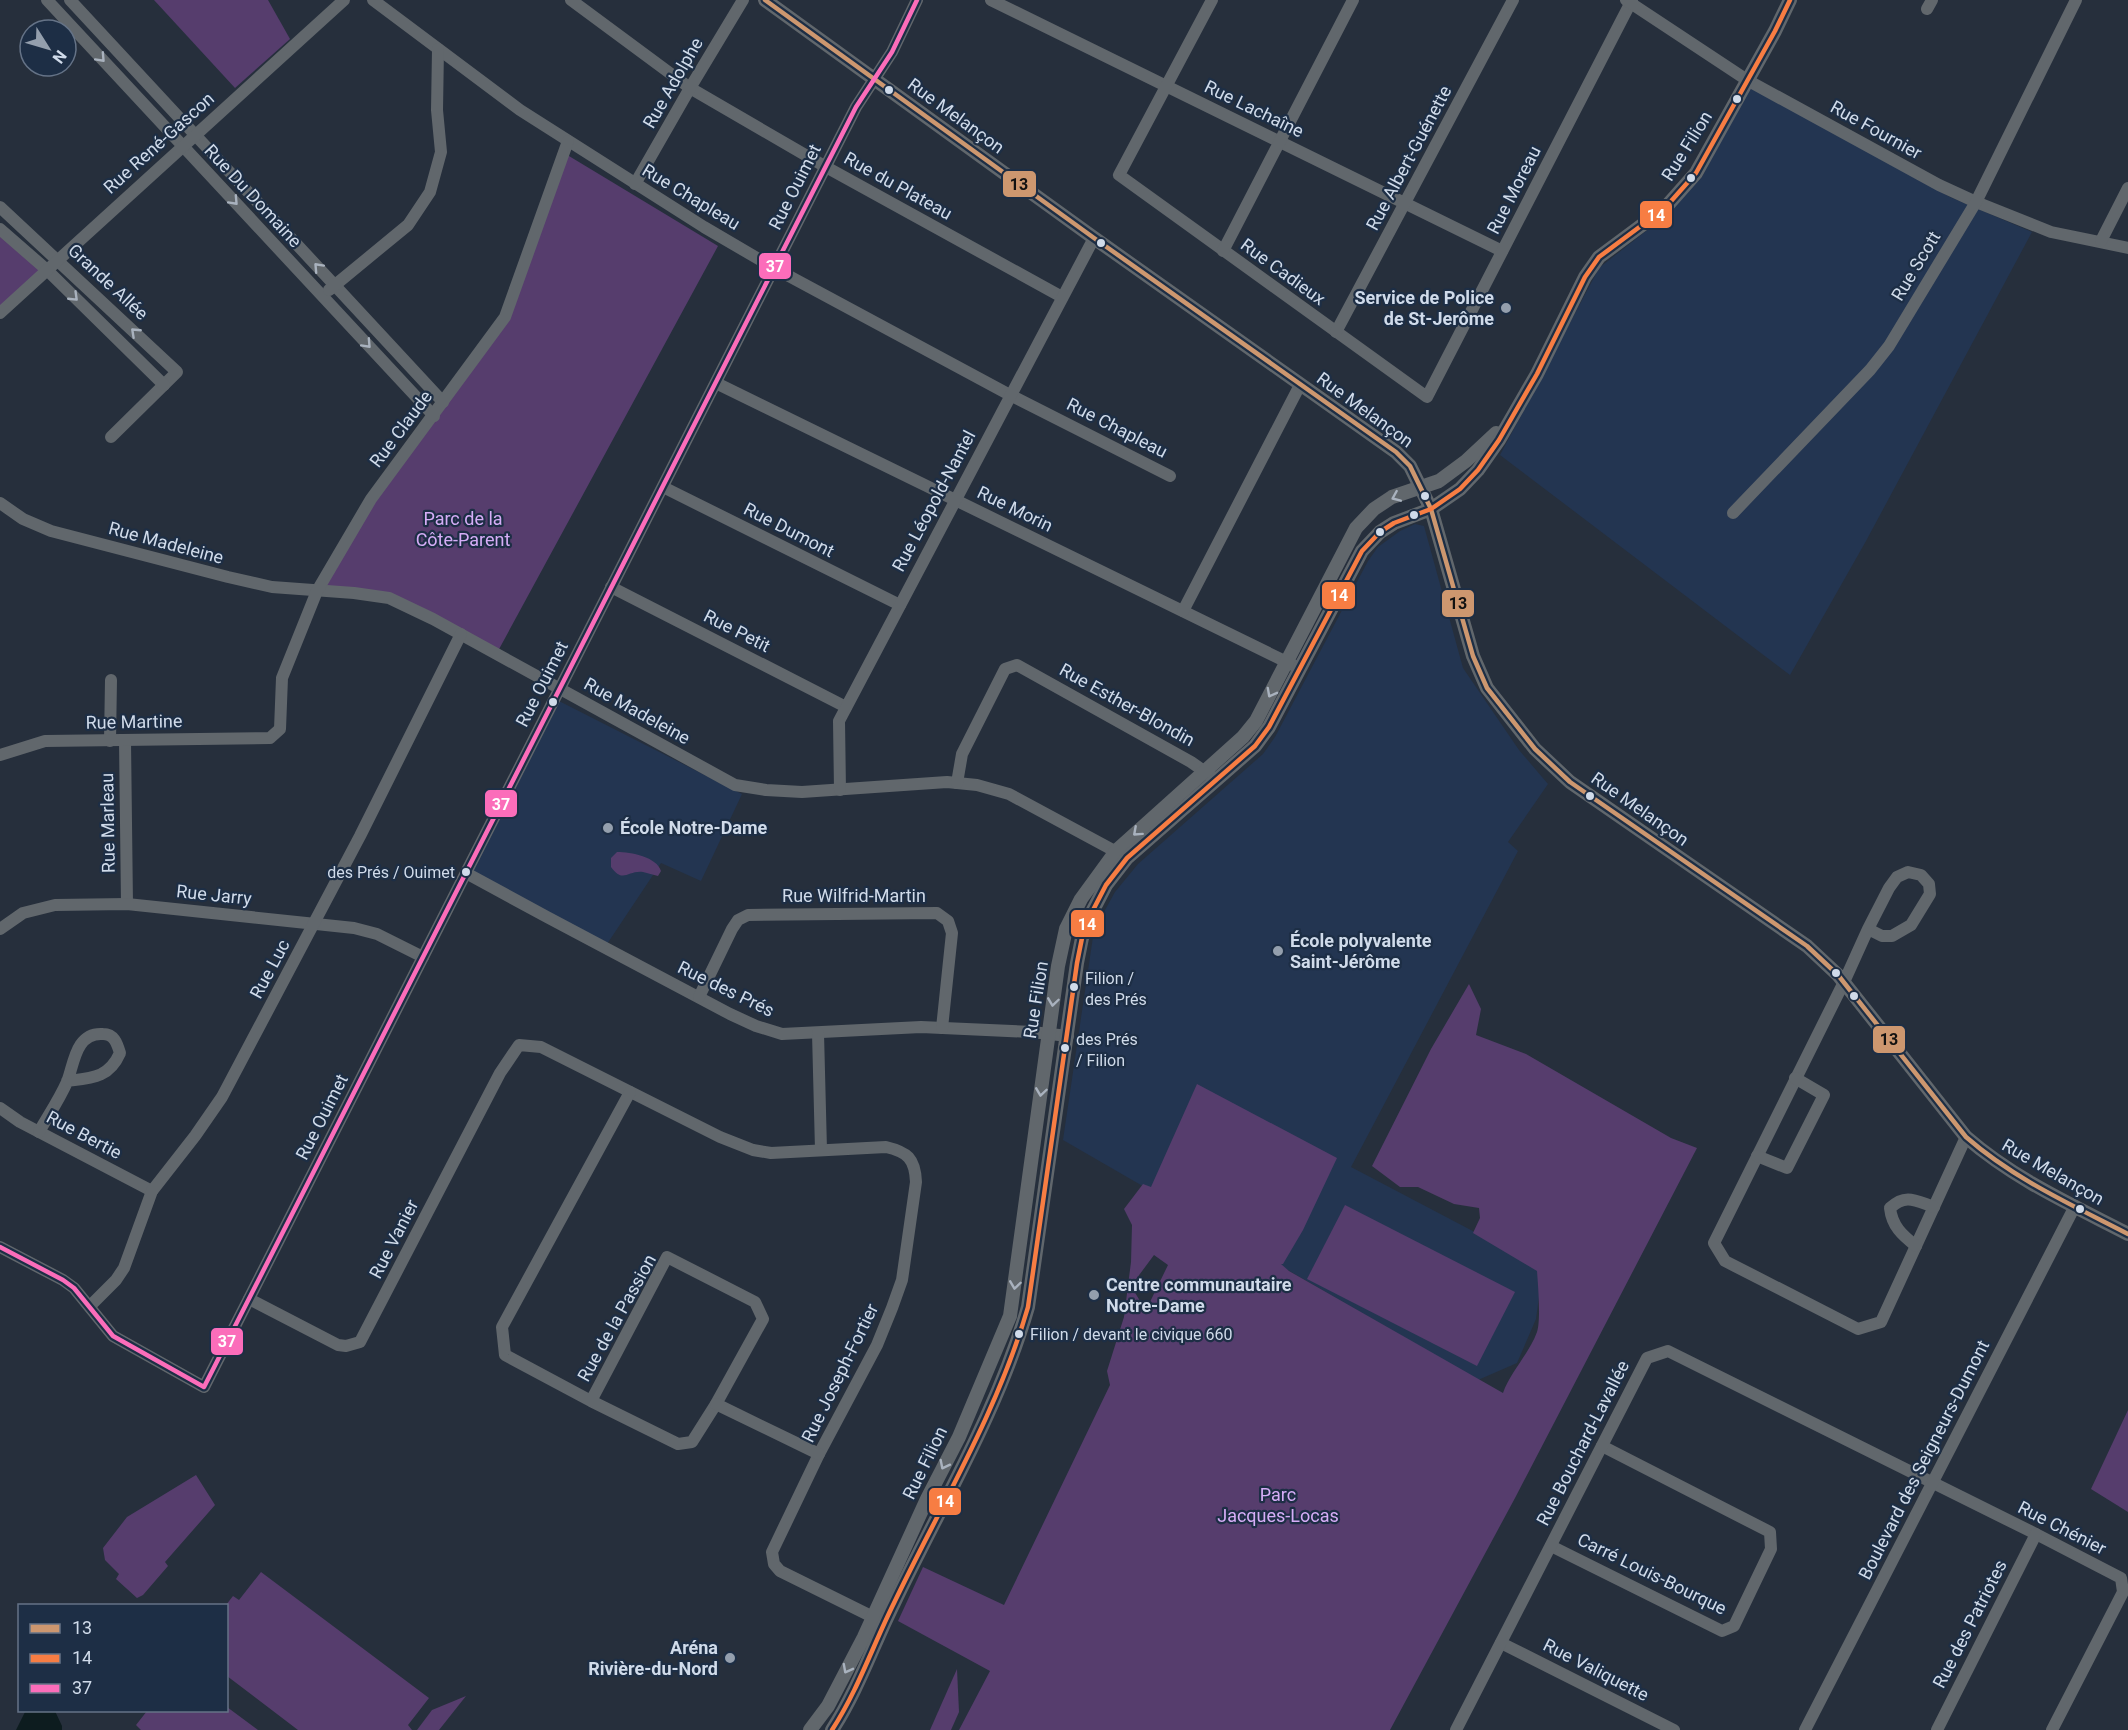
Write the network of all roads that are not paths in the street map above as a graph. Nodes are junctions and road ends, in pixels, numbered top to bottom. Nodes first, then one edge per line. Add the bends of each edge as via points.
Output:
1 (47, 0) edge
2 (70, 0) edge
3 (344, 0) edge
4 (373, 0) edge
5 (572, 0) edge
6 (743, 0) edge
7 (765, 0) edge
8 (917, 0) edge
9 (991, 0) edge
10 (1212, 0) edge
11 (1353, 0) edge
12 (1513, 0) edge
13 (1790, 0) edge
14 (2076, 0) edge
15 (1630, 1) edge
16 (438, 49) junction
17 (874, 79) junction
18 (1747, 80) junction
19 (1166, 86) junction
20 (690, 88) junction
21 (195, 134) junction
22 (568, 141) junction
23 (1280, 142) junction
24 (182, 146) junction
25 (826, 167) junction
26 (635, 184) junction
27 (2128, 188) edge
28 (1976, 202) junction
29 (1405, 203) junction
30 (0, 207) edge
31 (0, 229) edge
32 (1094, 238) junction
33 (2101, 241) junction
34 (2128, 248) edge
35 (1223, 251) junction
36 (1502, 251) junction
37 (58, 260) junction
38 (774, 268) junction
39 (47, 270) junction
40 (335, 285) junction
41 (322, 295) junction
42 (1062, 297) junction
43 (0, 313) edge
44 (1336, 332) junction
45 (716, 383) junction
46 (164, 385) junction
47 (1300, 385) junction
48 (1010, 395) junction
49 (1427, 397) joint
50 (443, 402) junction
51 (1515, 411) junction
52 (434, 416) junction
53 (111, 437) dead end
54 (1170, 476) dead end
55 (663, 487) junction
56 (1421, 487) junction
57 (955, 500) junction
58 (2, 508) edge
59 (1431, 509) junction
60 (1733, 513) dead end
61 (611, 587) junction
62 (317, 591) junction
63 (900, 605) junction
64 (1183, 611) junction
65 (460, 634) junction
66 (1293, 665) junction
67 (111, 680) dead end
68 (559, 689) junction
69 (846, 707) junction
70 (270, 738) joint
71 (110, 741) junction
72 (125, 741) junction
73 (2, 751) edge
74 (1204, 771) junction
75 (1217, 781) junction
76 (957, 783) junction
77 (840, 790) junction
78 (1122, 855) junction
79 (466, 873) junction
80 (127, 904) junction
81 (314, 924) junction
82 (0, 929) edge
83 (1868, 929) junction
84 (1066, 932) junction
85 (1082, 939) junction
86 (423, 957) junction
87 (1844, 982) junction
88 (699, 997) junction
89 (942, 1028) junction
90 (818, 1033) junction
91 (1048, 1034) junction
92 (1068, 1036) junction
93 (519, 1045) joint
94 (1795, 1078) junction
95 (68, 1081) junction
96 (630, 1092) junction
97 (0, 1108) edge
98 (39, 1132) junction
99 (1966, 1137) junction
100 (821, 1150) junction
101 (1757, 1156) junction
102 (152, 1191) junction
103 (2074, 1206) junction
104 (1934, 1207) junction
105 (2128, 1234) edge
106 (1916, 1246) junction
107 (1, 1251) edge
108 (249, 1299) junction
109 (90, 1306) junction
110 (1010, 1316) junction
111 (1024, 1320) junction
112 (591, 1401) junction
113 (716, 1404) junction
114 (1602, 1446) junction
115 (819, 1454) junction
116 (1931, 1483) junction
117 (2036, 1534) junction
118 (1551, 1546) junction
119 (879, 1620) junction
120 (1501, 1643) junction
121 (810, 1730) edge
122 (831, 1730) edge
123 (1456, 1730) edge
124 (1674, 1730) edge
125 (1805, 1730) edge
126 (1937, 1730) edge
127 (2052, 1730) edge

1 -> 24 street, Rue Du Domaine
2 - 21 street, Rue Du Domaine
3 - 21 street, Rue René-Gascon
4 - 16 street, Rue Chapleau
5 - 20 street, Rue du Plateau
6 - 20 street, Rue Adolphe
7 - 17 street, Rue Melançon
8 - 17 street, Rue Ouimet
9 - 19 street, Rue Lachaîne
10 - 19 street
11 - 23 street
12 - 29 street, Rue Albert-Guénette
13 - 18 street, Rue Filion
14 - 28 street, Rue Scott
15 - 18 street, Rue Fournier
15 - 36 street, Rue Moreau
16 - 22 street, Rue Chapleau
16 - 40 street via 441,152 430,192 408,225
17 - 25 street, Rue Ouimet
17 - 32 street, Rue Melançon
18 - 28 street, Rue Fournier
18 - 51 street, Rue Filion via 1681,191 1665,208 1599,257
19 - 23 street, Rue Lachaîne
19 - 35 street, Rue Cadieux via 1119,175
20 - 25 street, Rue du Plateau
20 - 26 street, Rue Adolphe
21 - 24 street, Rue René-Gascon
40 -> 21 street, Rue Du Domaine
22 - 26 street, Rue Chapleau
22 - 50 street, Rue Claude via 505,317
23 - 29 street, Rue Lachaîne
23 - 35 street
24 - 37 street, Rue René-Gascon
24 -> 41 street, Rue Du Domaine
25 - 38 street, Rue Ouimet
25 - 42 street, Rue du Plateau
26 - 38 street, Rue Chapleau
27 - 33 street
28 - 33 street, Rue Fournier via 2052,232
28 - 60 street, Rue Scott via 1889,346
29 - 36 street, Rue Lachaîne
29 - 44 street, Rue Albert-Guénette
30 - 37 street, Grande Allée
31 - 39 street, Grande Allée
32 - 42 street, Rue Léopold-Nantel
32 - 47 street, Rue Melançon
33 - 34 street, Rue Fournier
35 - 44 street, Rue Cadieux
36 - 49 street, Rue Moreau
37 - 39 street, Rue René-Gascon
46 -> 37 street, Grande Allée via 177,372
38 - 45 street, Rue Ouimet
38 - 48 street, Rue Chapleau
39 - 43 street, Rue René-Gascon
39 -> 46 street, Grande Allée
40 - 41 street
40 - 50 street, Rue Du Domaine
41 -> 52 street, Rue Du Domaine
42 - 48 street, Rue Léopold-Nantel
44 - 49 street, Rue Cadieux
45 - 55 street, Rue Ouimet
45 - 57 street, Rue Morin
46 - 53 street, Grande Allée
47 - 56 street, Rue Melançon via 1396,452 1410,465
47 - 64 street
48 - 54 street, Rue Chapleau
48 - 57 street, Rue Léopold-Nantel
50 - 52 street, Rue Claude
51 - 56 street, Rue Filion via 1467,461 1439,481
51 - 59 street, Rue Filion via 1478,470 1460,489
52 - 62 street, Rue Claude via 371,499
55 - 61 street, Rue Ouimet
55 - 63 street, Rue Dumont
56 - 59 street, Rue Melançon
56 -> 66 street, Rue Filion via 1392,497 1356,528
57 - 63 street, Rue Léopold-Nantel
57 - 64 street, Rue Morin
58 - 62 street, Rue Madeleine via 62,534 228,578
59 - 66 street, Rue Filion via 1380,532 1362,551
59 - 87 street, Rue Melançon via 1473,656 1487,688 1534,749 1570,782 1807,946
61 - 68 street, Rue Ouimet
61 - 69 street, Rue Petit
62 - 65 street, Rue Madeleine via 389,598
62 - 70 street, Rue Claude via 282,678 280,729
63 - 69 street, Rue Léopold-Nantel
64 - 66 street, Rue Morin
65 - 68 street, Rue Madeleine
65 - 81 street, Rue Luc
66 -> 74 street, Rue Filion via 1243,737
66 - 75 street, Rue Filion via 1269,727 1256,746
67 - 71 street
68 - 77 street, Rue Madeleine via 735,784 766,790
68 - 79 street, Rue Ouimet
69 - 77 street, Rue Léopold-Nantel via 839,721
70 - 72 street, Rue Martine
71 - 72 street, Rue Martine
71 - 73 street, Rue Martine via 45,741
72 - 80 street, Rue Marleau
74 - 75 street, Rue Esther-Blondin
74 - 76 street, Rue Esther-Blondin via 1017,665 1005,669 962,754
74 -> 78 street, Rue Filion
75 - 78 street, Rue Filion
76 - 77 street, Rue Madeleine
76 - 78 street, Rue Madeleine via 977,784 1009,794
78 - 84 street, Rue Filion via 1080,898
78 - 85 street, Rue Filion
79 - 86 street, Rue Ouimet
79 - 88 street, Rue des Prés
80 - 81 street, Rue Jarry
80 - 82 street, Rue Jarry via 55,905 23,913
81 - 86 street, Rue Jarry via 377,934
81 - 102 street, Rue Luc via 222,1097
83 - 83 street via 1897,877 1908,872 1922,875 1930,894 1911,925 1892,936
83 - 87 street
84 - 85 street
84 -> 91 street, Rue Filion
85 - 92 street, Rue Filion
86 - 108 street, Rue Ouimet
87 - 94 street
87 - 99 street, Rue Melançon
88 - 89 street, Rue Wilfrid-Martin via 732,929 748,915 937,913 948,921 952,933
88 - 90 street, Rue des Prés via 756,1026 782,1034
89 - 90 street, Rue des Prés
89 - 91 street, Rue des Prés
90 - 100 street
91 - 92 street, Rue des Prés
91 -> 110 street, Rue Filion
92 - 111 street, Rue Filion
93 - 96 street, Rue Joseph-Fortier via 541,1047
93 - 108 street, Rue Vanier via 500,1073 360,1342 338,1345
94 - 101 street
94 - 101 street via 1824,1095 1787,1168
95 - 95 street via 83,1041 102,1033 112,1036 120,1053 115,1064 92,1078
95 - 98 street
96 - 100 street, Rue Joseph-Fortier via 753,1150
96 - 112 street via 502,1327 505,1355
97 - 98 street, Rue Bertie
98 - 102 street, Rue Bertie
99 - 103 street, Rue Melançon via 2015,1175
99 - 104 street
100 - 115 street, Rue Joseph-Fortier via 901,1150 911,1159 916,1182 902,1280 877,1345
101 - 106 street via 1714,1243 1725,1261 1858,1329 1881,1322
102 - 109 street, Rue Luc via 124,1268
103 - 105 street, Rue Melançon
103 - 116 street, Boulevard des Seigneurs-Dumont
104 - 106 street
104 - 106 street via 1913,1199 1899,1200 1890,1208 1892,1220
107 - 109 street via 63,1280
108 - 109 street, Rue Ouimet via 204,1387 113,1336
110 - 111 street
110 -> 119 street, Rue Filion via 927,1499
111 - 119 street, Rue Filion via 973,1446
112 - 113 street, Rue de la Passion via 678,1444 692,1442
112 - 113 street, Rue de la Passion via 667,1257 755,1302 763,1319
113 - 115 street
114 - 116 street, Rue Bouchard-Lavallée via 1647,1358 1668,1351
114 - 118 street, Rue Bouchard-Lavallée
114 - 118 street, Carré Louis-Bourque via 1770,1532 1771,1549 1734,1626 1722,1630
115 - 119 street, Rue Joseph-Fortier via 772,1552 774,1564 780,1571
116 - 117 street, Rue Chénier
116 - 125 street, Boulevard des Seigneurs-Dumont
117 - 126 street, Rue des Patriotes
117 - 127 street, Rue Chénier via 2121,1578 2123,1592
118 - 120 street, Rue Bouchard-Lavallée
119 -> 121 street, Rue Filion
119 - 122 street, Rue Filion via 866,1666
120 - 123 street, Rue Bouchard-Lavallée
120 - 124 street, Rue Valiquette

